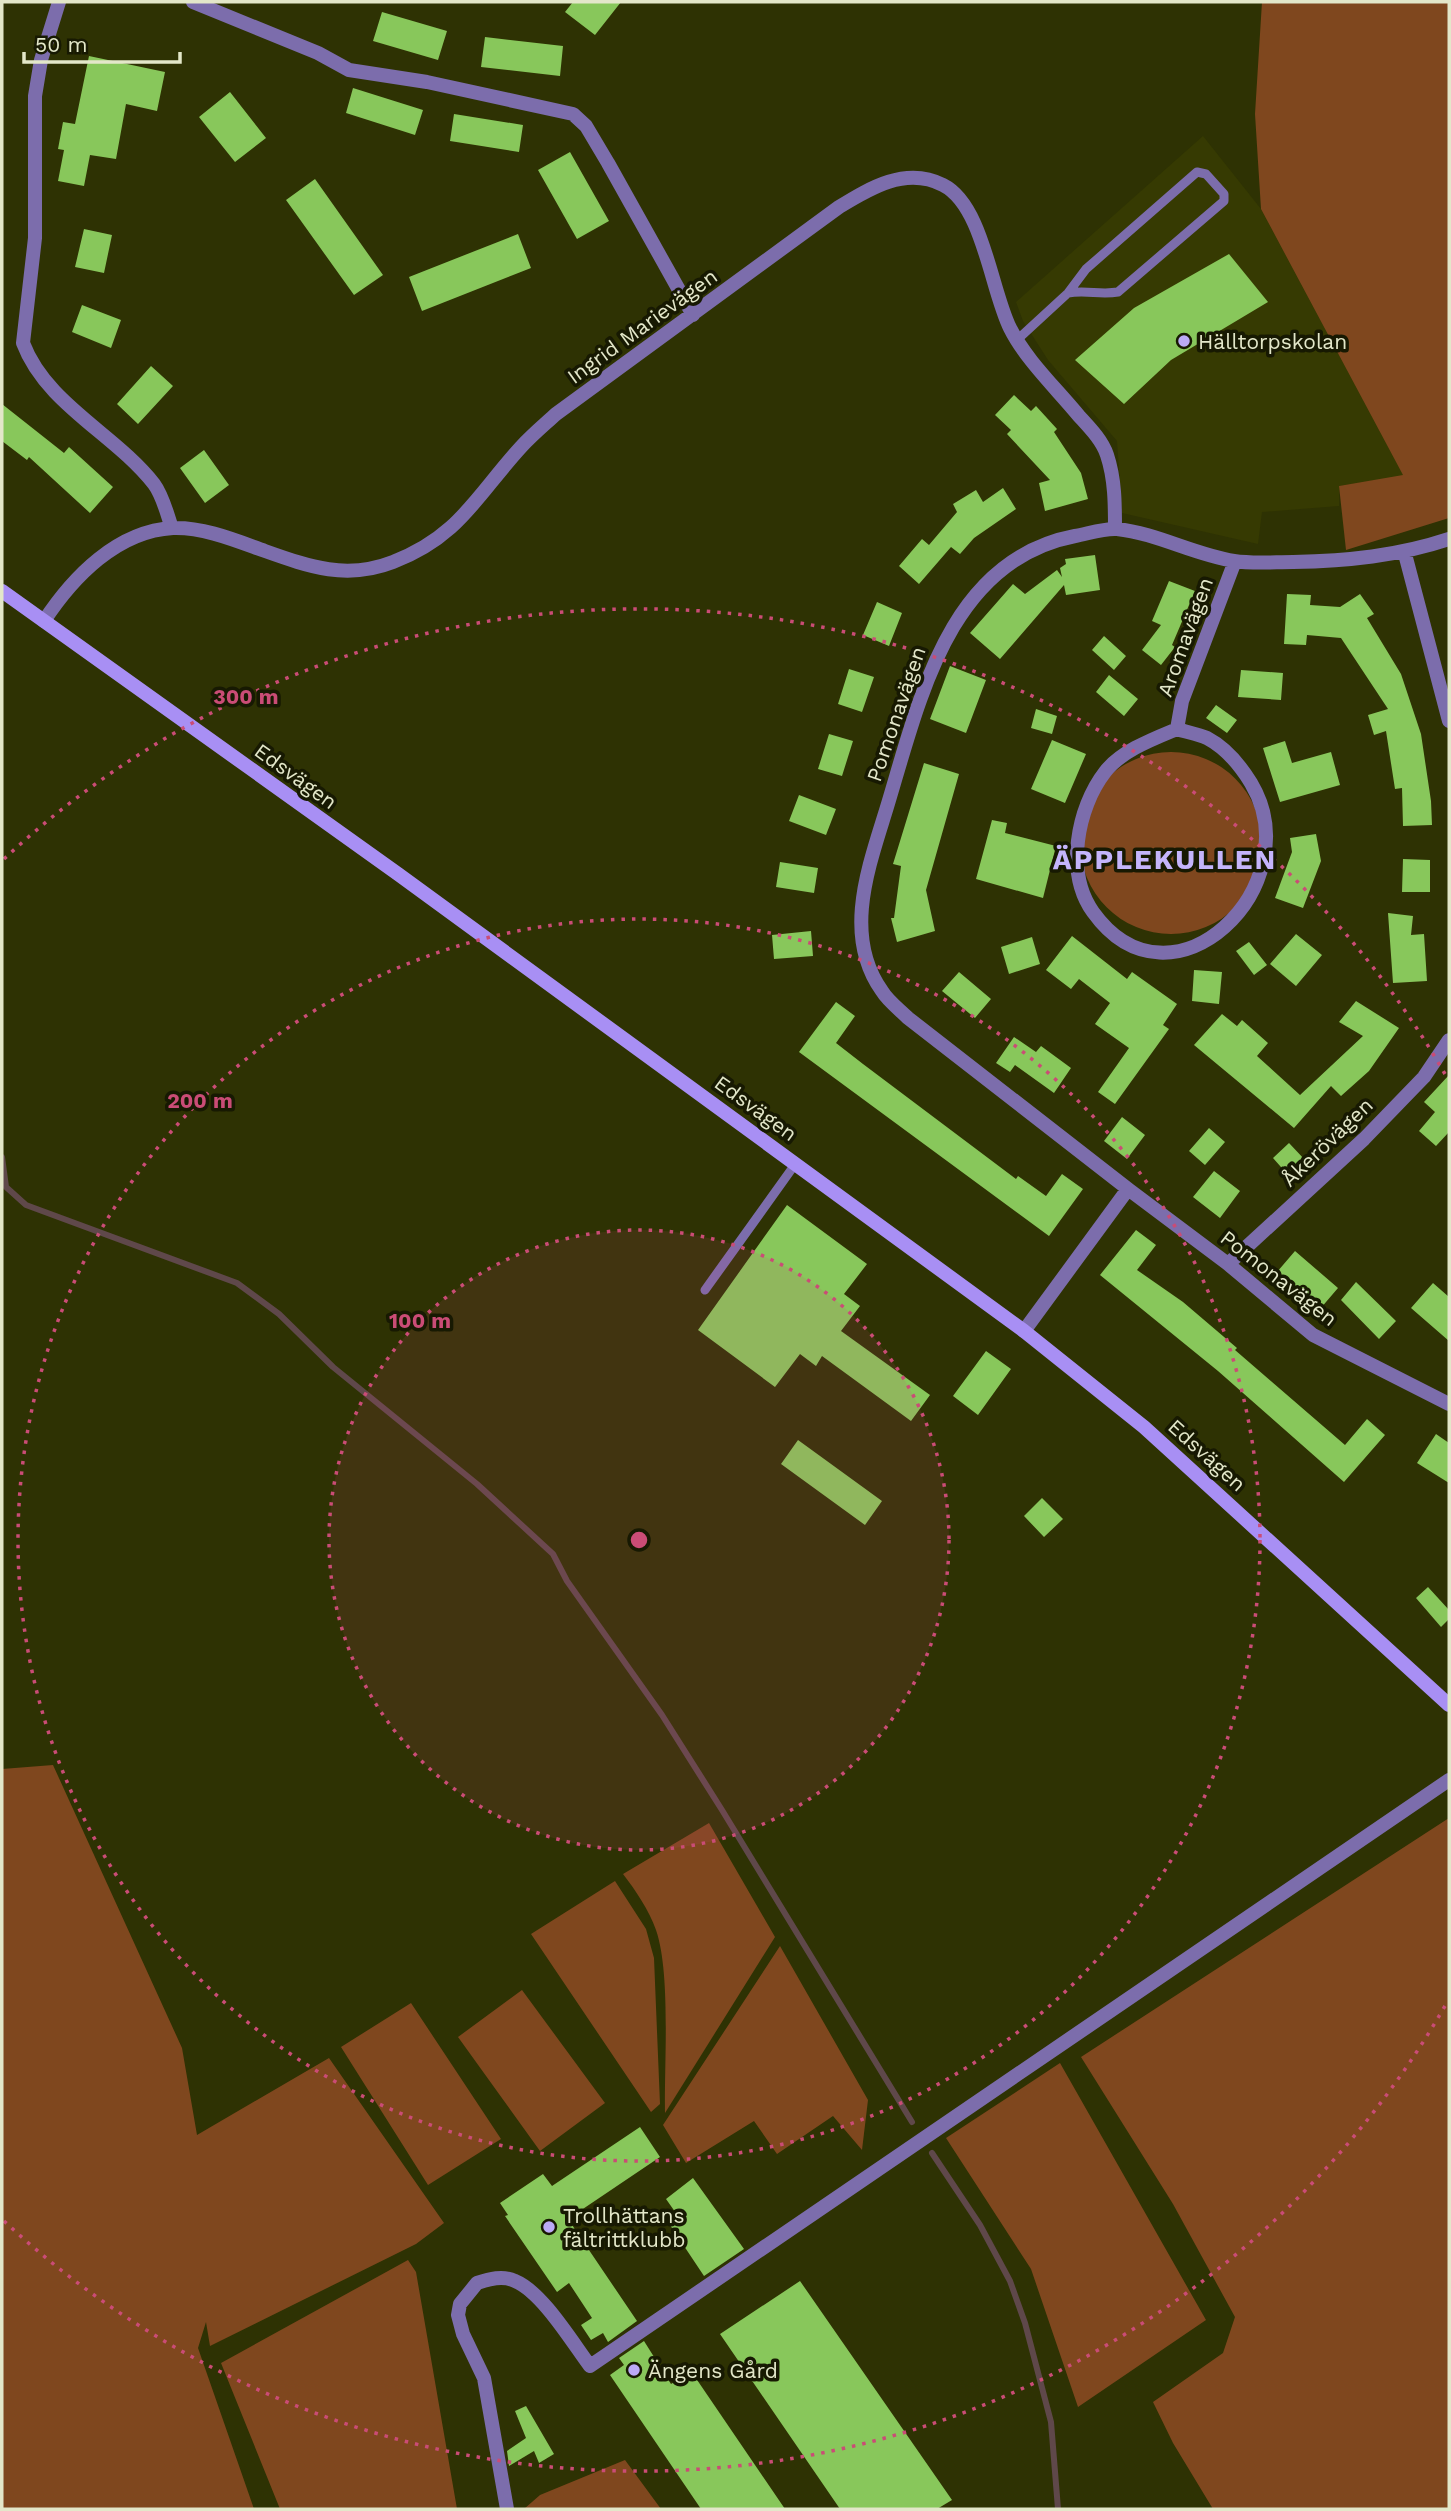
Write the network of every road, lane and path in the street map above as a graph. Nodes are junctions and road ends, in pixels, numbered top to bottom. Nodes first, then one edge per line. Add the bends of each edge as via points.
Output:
1 (59, 2) edge
2 (193, 2) edge
3 (1068, 293) junction
4 (693, 315) junction
5 (1017, 340) junction
6 (172, 528) junction
7 (1115, 529) junction
8 (1449, 539) edge
9 (1405, 554) junction
10 (1235, 561) junction
11 (2, 590) edge
12 (44, 621) junction
13 (1449, 721) edge
14 (1177, 729) junction
15 (1449, 1043) edge
16 (796, 1163) junction
17 (1128, 1189) junction
18 (1228, 1264) junction
19 (705, 1290) dead end
20 (1024, 1331) junction
21 (1449, 1404) edge
22 (1449, 1705) edge
23 (1449, 1780) edge
24 (508, 2509) edge

1 - 6 street via 35,96 35,238 23,343 44,380 155,485
2 - 4 street via 349,70 573,114 586,126
3 - 3 lane via 1087,289 1118,292 1224,201 1224,194 1206,174 1197,172 1087,269
3 - 5 lane
4 - 5 street, Ingrid Marievägen via 848,201 876,184 918,177 945,185 964,205
4 - 6 street, Ingrid Marievägen via 556,414 521,447 449,533 393,562 349,573 317,570 233,539
5 - 7 street, Ingrid Marievägen via 1107,453
6 - 12 street, Ingrid Marievägen via 130,538 99,558
7 - 10 street, Pomonavägen
7 - 17 street, Pomonavägen via 1059,539 1013,559 978,592 951,627 913,719 868,869 860,929 881,991 908,1018
8 - 9 street, Pomonavägen
9 - 10 street, Pomonavägen via 1334,561
9 - 13 street
10 - 14 street, Aromavägen via 1182,701
11 - 12 street, Edsvägen
12 - 16 street, Edsvägen
14 - 14 street, Aromavägen via 1143,743 1105,771 1086,805 1078,839 1079,877 1089,906 1105,929 1128,946 1161,954 1187,951 1241,912 1262,874 1267,838 1259,797 1239,763 1207,738
15 - 18 street, Åkerövägen via 1424,1077 1364,1139
16 - 19 lane
16 - 20 street, Edsvägen
17 - 18 street, Pomonavägen
17 - 20 street
18 - 21 street, Pomonavägen via 1313,1335
20 - 22 street, Edsvägen via 1144,1427
23 - 24 street via 590,2366 531,2291 503,2278 477,2283 460,2304 458,2315 484,2378

